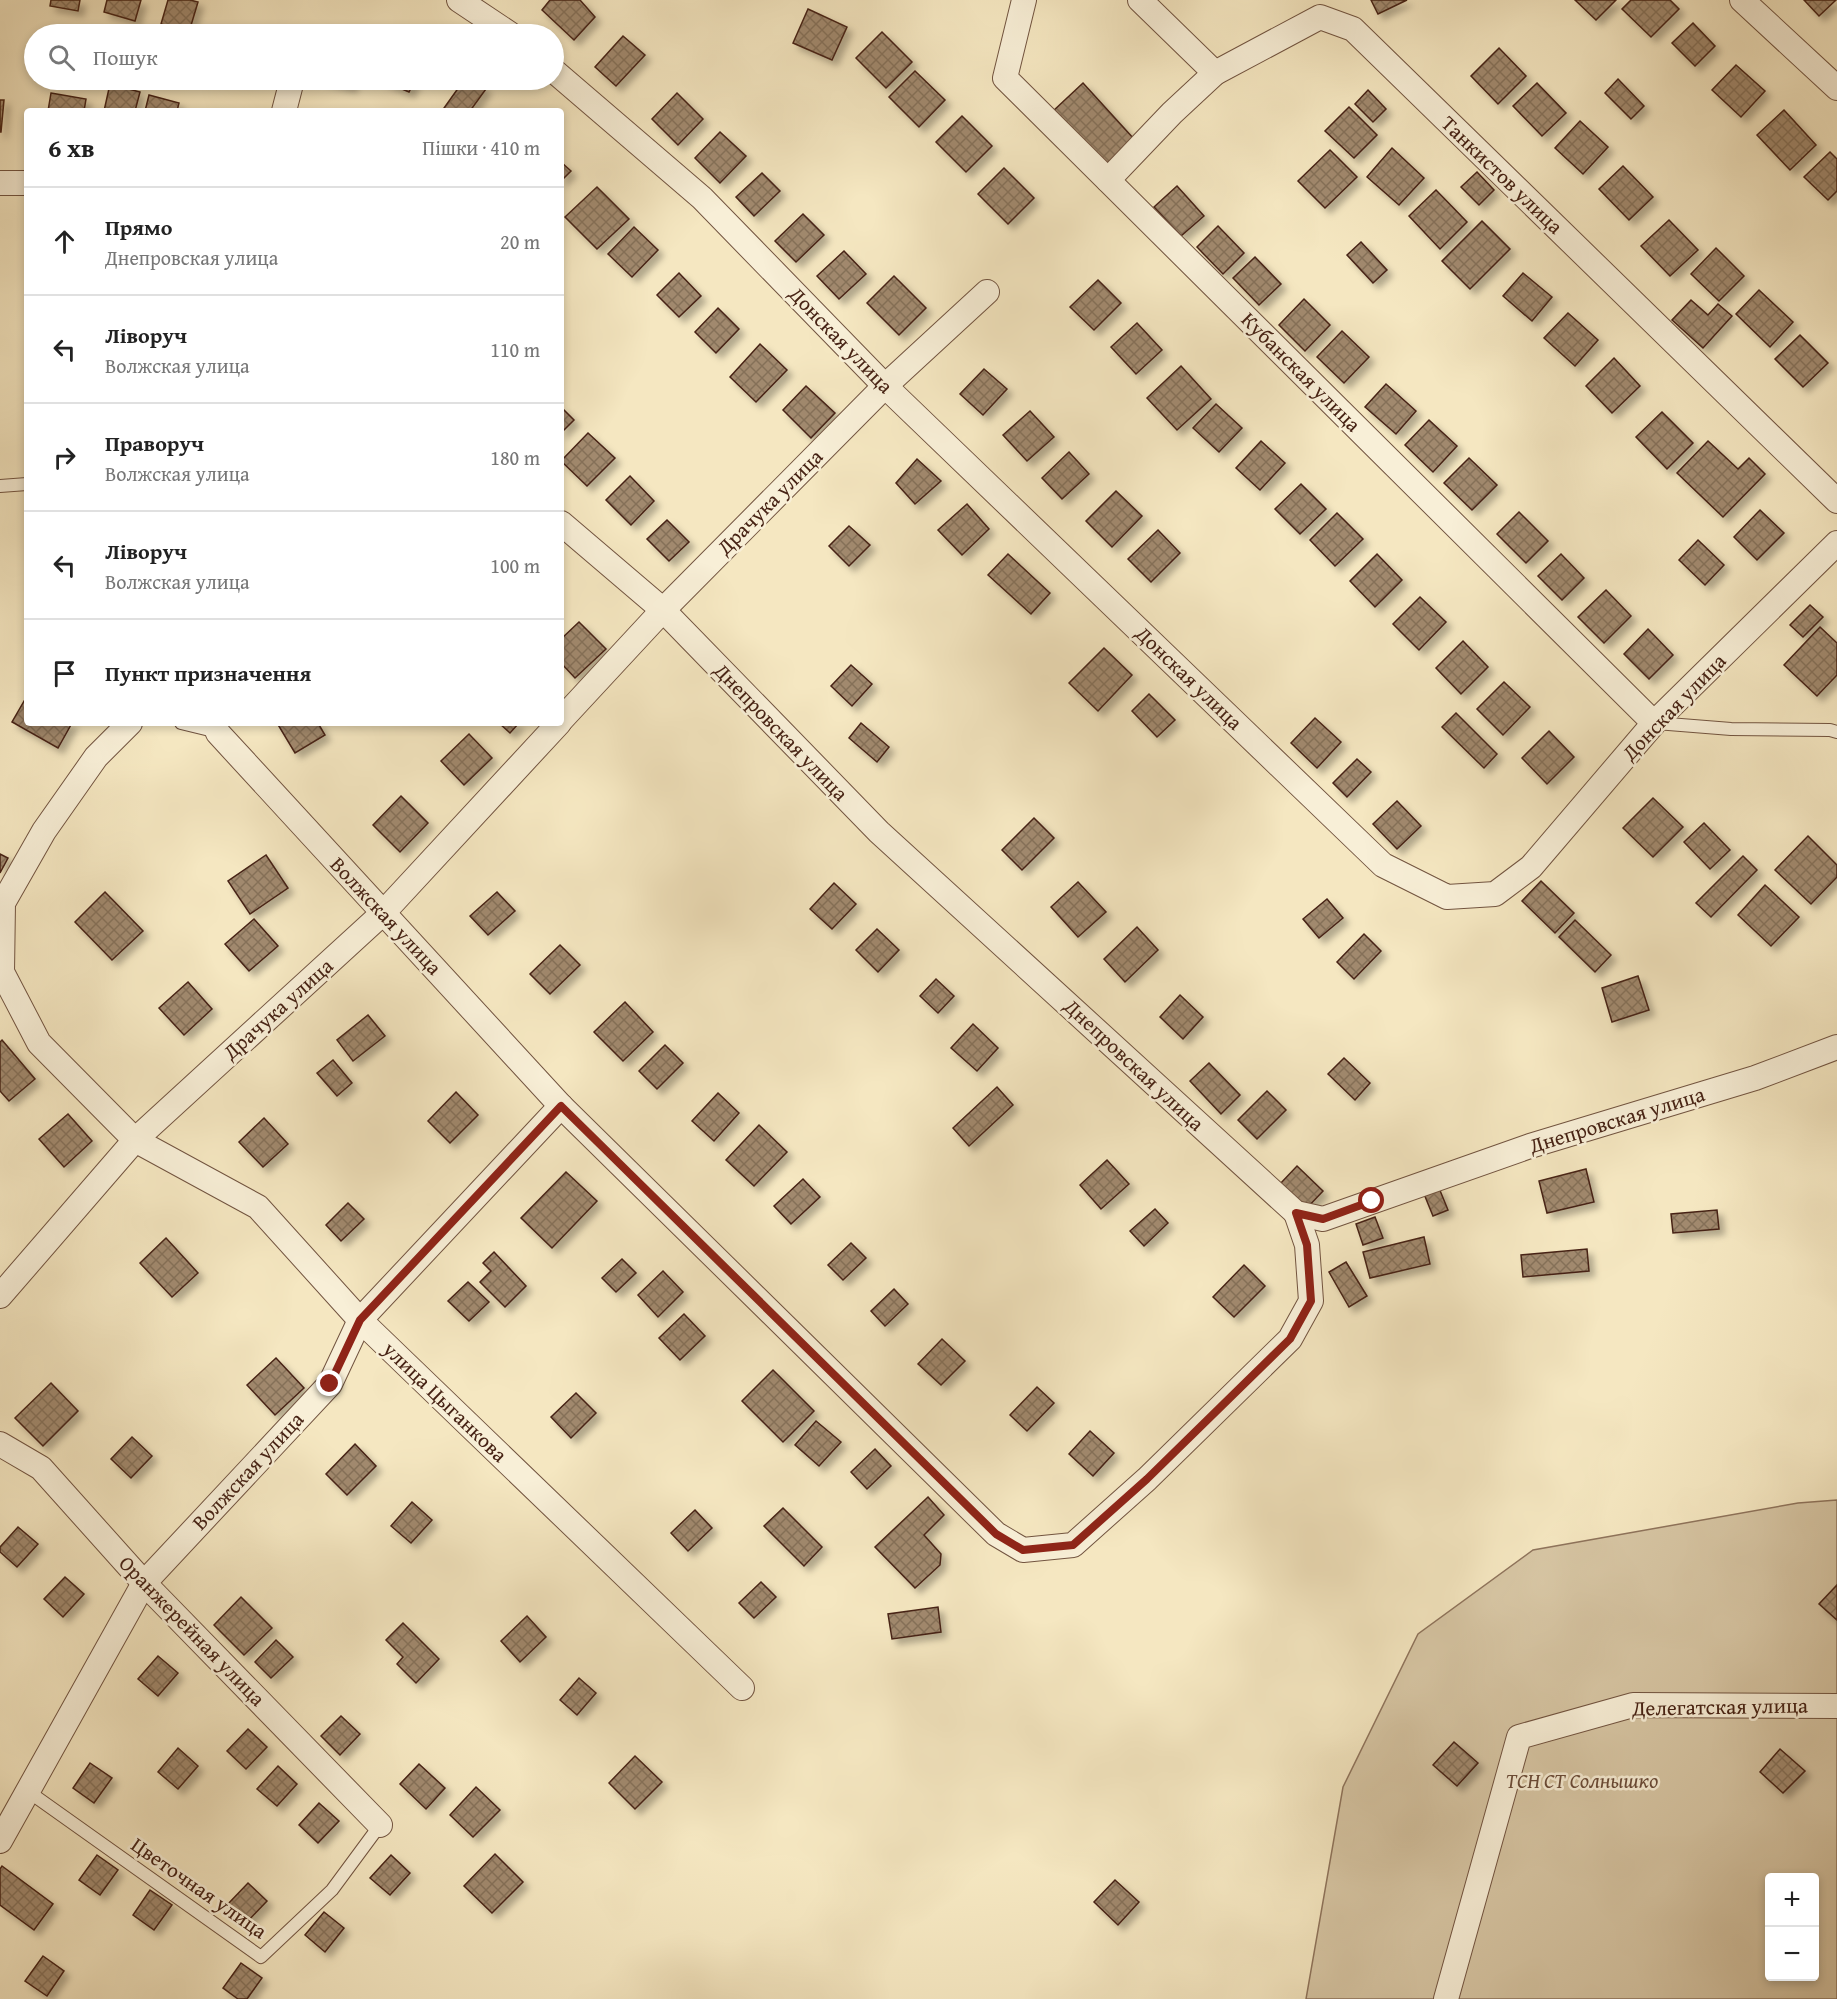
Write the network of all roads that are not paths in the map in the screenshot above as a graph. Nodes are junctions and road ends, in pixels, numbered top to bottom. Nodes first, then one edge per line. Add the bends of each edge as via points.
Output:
1 (459, 0) edge
2 (1024, 0) edge
3 (1140, 0) edge
4 (1742, 0) edge
5 (495, 24) edge
6 (1215, 73) junction
7 (564, 81) edge
8 (1837, 88) edge
9 (289, 90) edge
10 (285, 108) edge
11 (1107, 180) junction
12 (0, 183) edge
13 (24, 183) edge
14 (987, 292) dead end
15 (885, 386) junction
16 (24, 484) edge
17 (0, 486) edge
18 (1837, 501) edge
19 (564, 526) edge
20 (1837, 543) edge
21 (663, 610) junction
22 (564, 718) edge
23 (1654, 723) junction
24 (127, 726) edge
25 (556, 726) edge
26 (216, 728) edge
27 (1837, 732) edge
28 (383, 913) junction
29 (1837, 1047) edge
30 (561, 1106) junction
31 (135, 1140) junction
32 (1296, 1213) junction
33 (0, 1296) edge
34 (360, 1320) junction
35 (0, 1444) edge
36 (144, 1583) junction
37 (742, 1688) dead end
38 (1837, 1706) edge
39 (29, 1792) junction
40 (380, 1825) joint
41 (0, 1841) edge
42 (1446, 1999) edge

1 - 5 street
2 - 11 street, Кубанская улица via 1005,78
3 - 6 street
4 - 8 street
6 - 11 street
6 - 18 street, Танкистов улица via 1320,17 1353,29
7 - 15 street, Донская улица via 702,198
9 - 10 street
11 - 23 street, Кубанская улица
12 - 13 street
14 - 15 street, Драчука улица
15 - 21 street, Драчука улица
15 - 23 street, Донская улица via 1383,865 1446,897 1495,894 1531,867
16 - 17 lane
19 - 21 street, Днепровская улица
20 - 23 street, Донская улица
21 - 22 street, Драчука улица
21 - 32 street, Днепровская улица via 879,832
23 - 27 lane
24 - 31 street, улица Цыганкова via 96,757 44,831 3,903 2,972 39,1043
25 - 28 street, Драчука улица
26 - 28 street, Волжская улица
28 - 30 street, Волжская улица
28 - 31 street, Драчука улица
29 - 32 street, Днепровская улица via 1755,1078 1530,1146 1323,1219
30 - 32 street, Волжская улица via 996,1534 1023,1550 1073,1545 1147,1479 1290,1339 1311,1301 1307,1245
30 - 34 street, Волжская улица
31 - 33 street, Драчука улица
31 - 34 street, улица Цыганкова via 258,1207
34 - 36 street, Волжская улица via 330,1384
34 - 37 street, улица Цыганкова
35 - 36 street, Оранжерейная улица via 41,1468
36 - 39 street, Волжская улица
36 - 40 street, Оранжерейная улица
38 - 42 street, Делегатская улица via 1633,1705 1519,1737
39 - 40 lane, Цветочная улица via 261,1956 332,1890
39 - 41 street, Волжская улица

